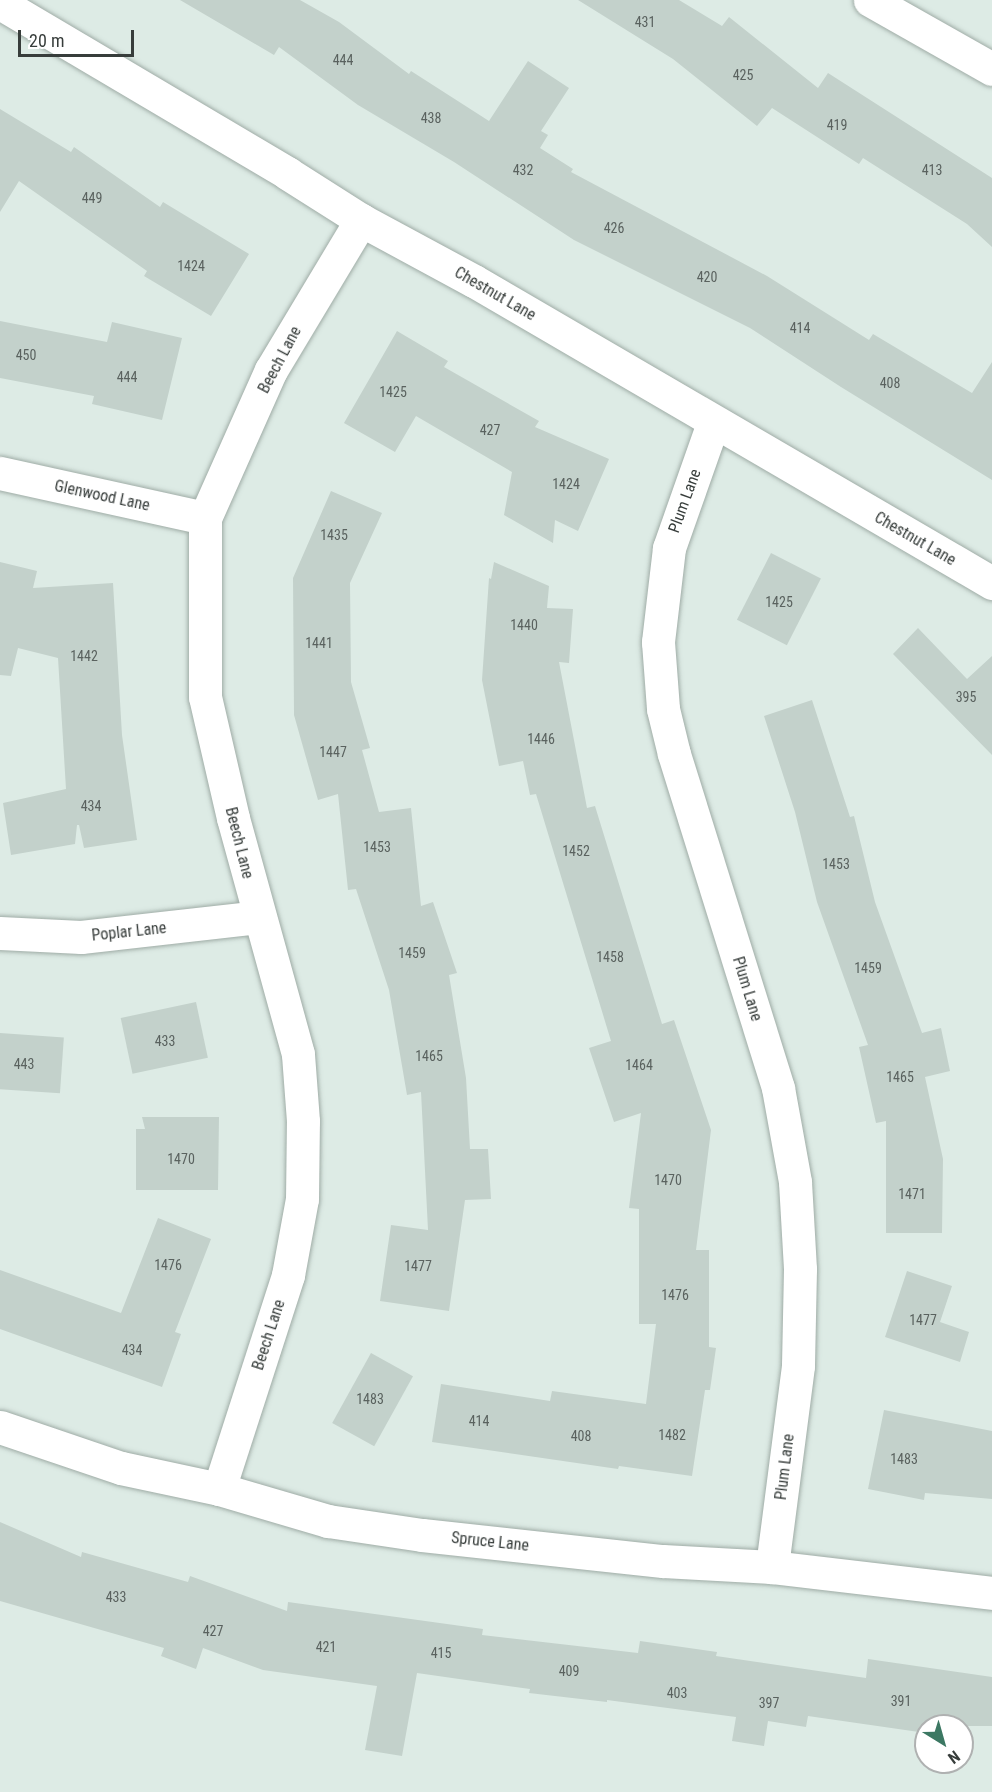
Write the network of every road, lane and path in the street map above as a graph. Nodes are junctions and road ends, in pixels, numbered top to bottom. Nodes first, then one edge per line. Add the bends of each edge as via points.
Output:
1 (870, 0) edge
2 (0, 3) edge
3 (992, 69) edge
4 (361, 220) junction
5 (713, 423) junction
6 (0, 473) edge
7 (205, 518) junction
8 (992, 583) edge
9 (258, 917) junction
10 (0, 933) edge
11 (0, 1427) edge
12 (219, 1489) junction
13 (772, 1568) junction
14 (992, 1593) edge

1 - 3 street
2 - 4 street, Chestnut Lane via 287,172
4 - 5 street, Chestnut Lane via 474,281
4 - 7 street, Beech Lane via 271,370
5 - 8 street, Chestnut Lane
5 - 13 street, Plum Lane via 669,548 658,642 663,709 674,754 778,1088 795,1182 800,1269 798,1366
6 - 7 street, Glenwood Lane
7 - 9 street, Beech Lane via 206,697
9 - 10 street, Poplar Lane via 81,937
9 - 12 street, Beech Lane via 298,1054 303,1121 302,1199 288,1275
11 - 12 street, Spruce Lane via 121,1468
12 - 13 street, Spruce Lane via 328,1521 411,1533 663,1561
13 - 14 street, Spruce Lane

